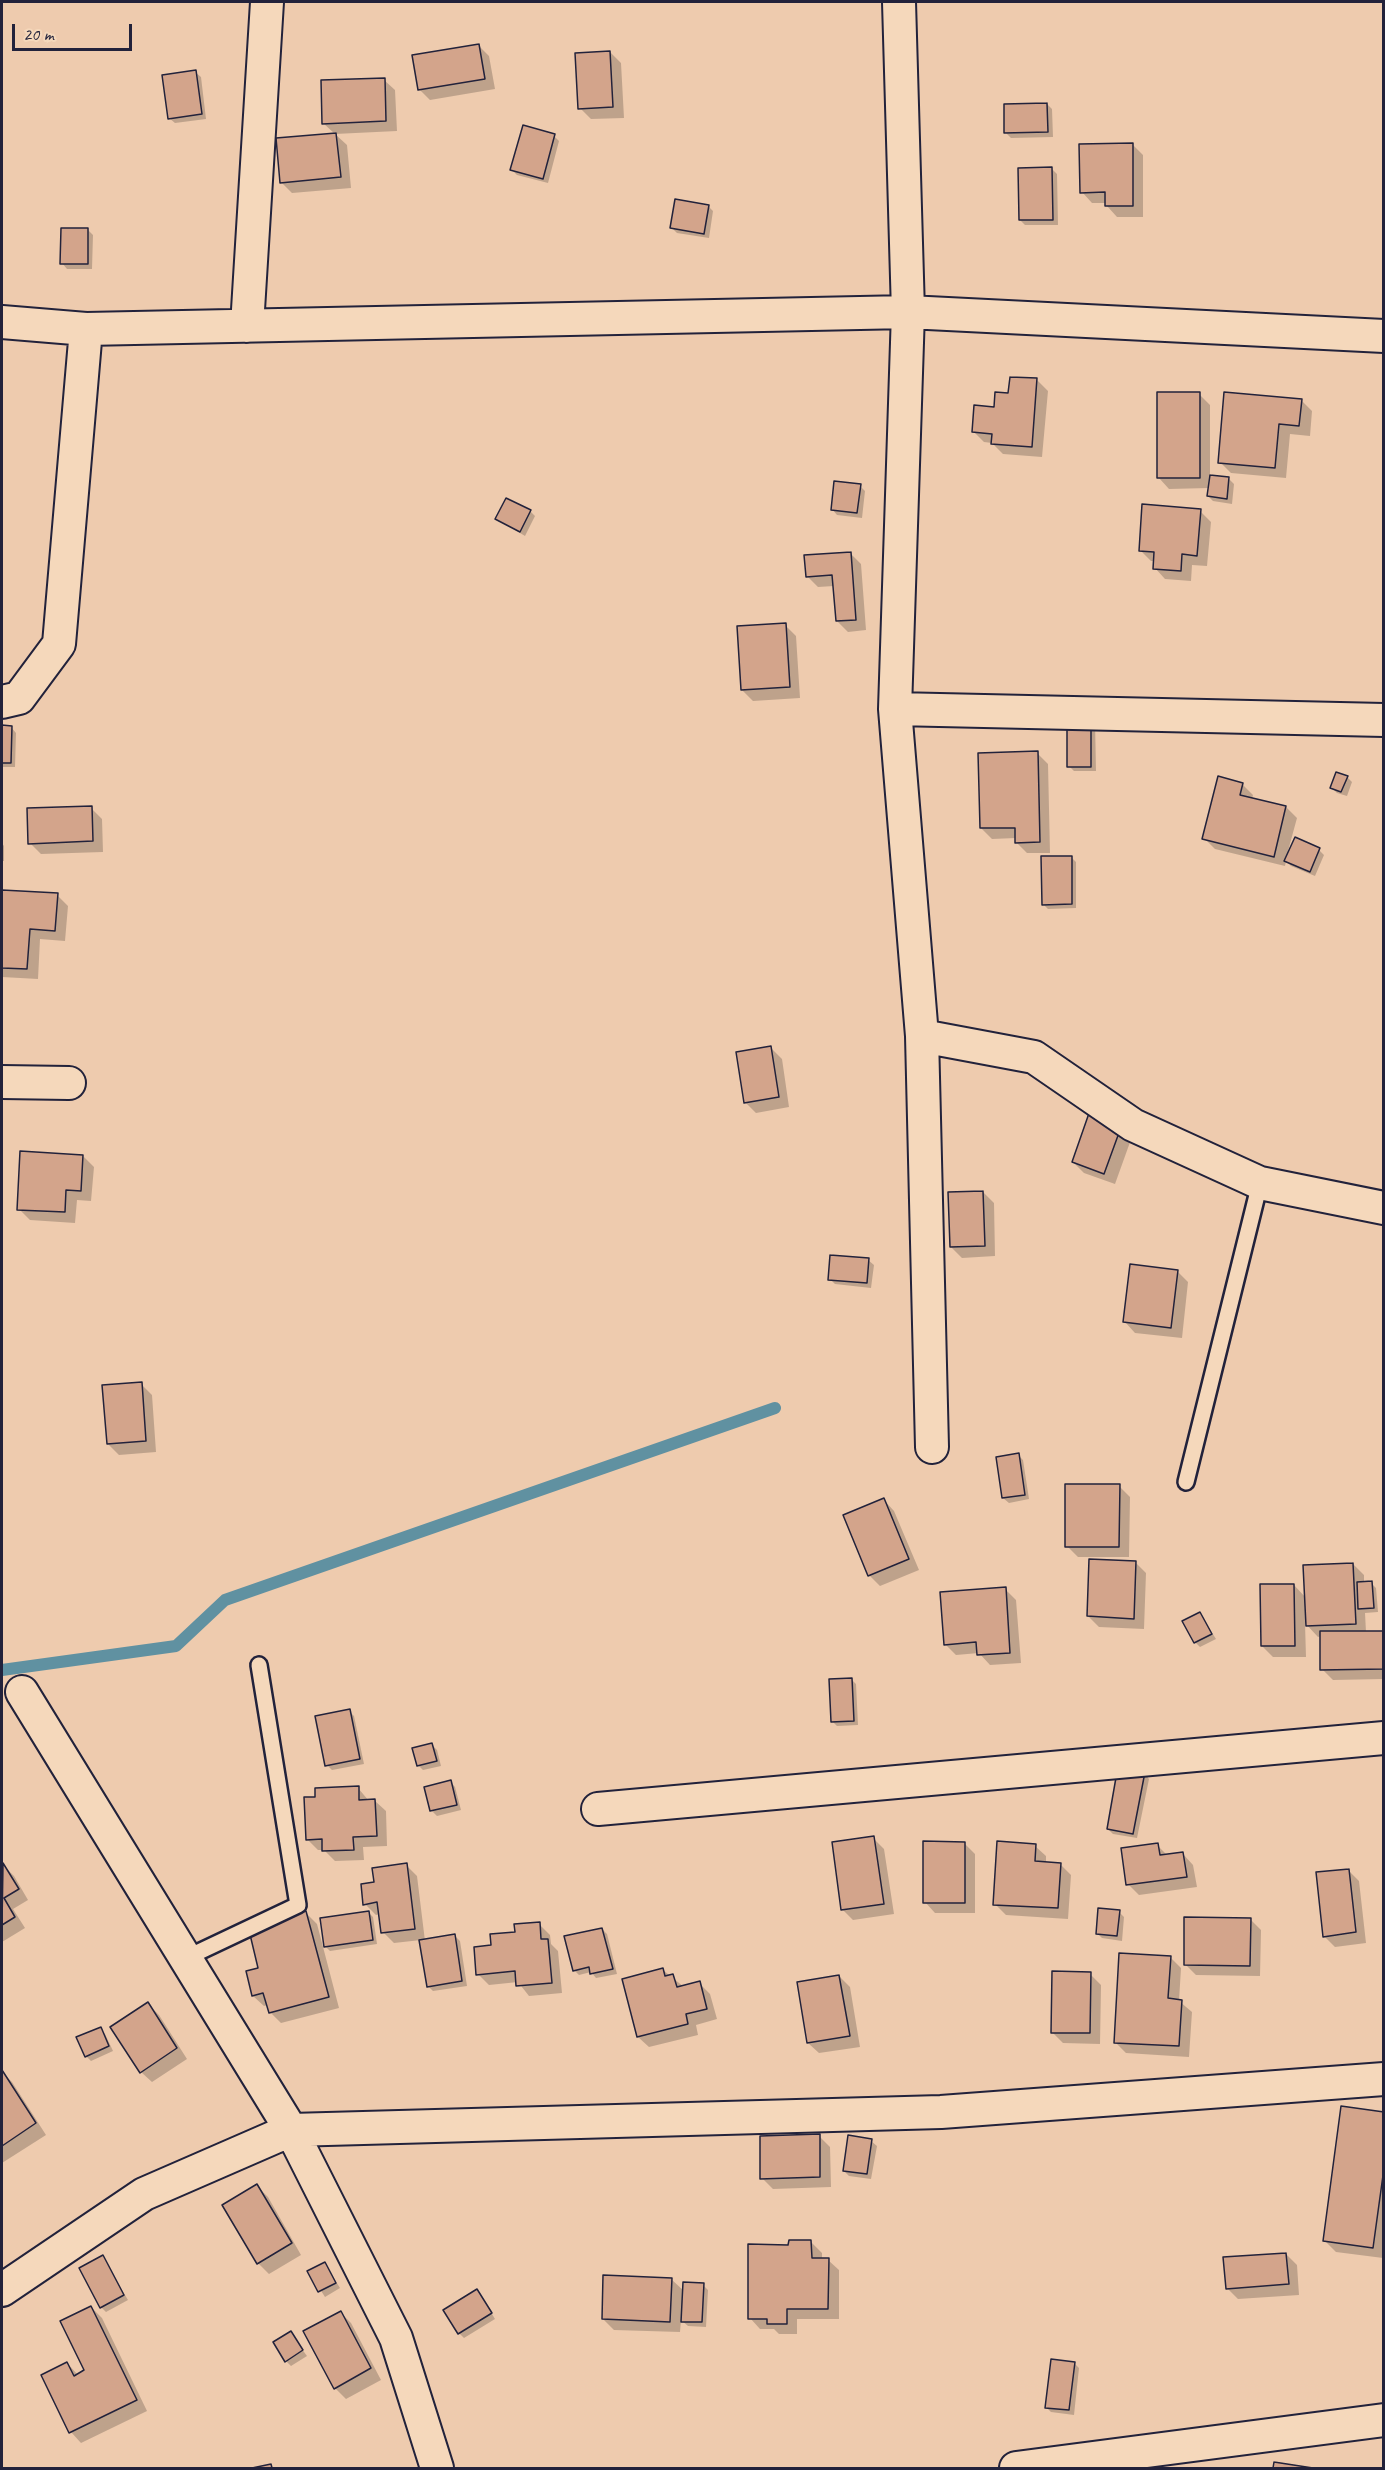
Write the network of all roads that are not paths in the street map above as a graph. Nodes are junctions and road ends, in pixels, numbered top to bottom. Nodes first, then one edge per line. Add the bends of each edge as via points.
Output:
1 (267, 2) edge
2 (899, 2) edge
3 (908, 312) junction
4 (2, 322) edge
5 (247, 326) junction
6 (86, 329) junction
7 (1383, 336) edge
8 (2, 702) edge
9 (895, 710) junction
10 (1383, 720) edge
11 (922, 1036) junction
12 (2, 1082) edge
13 (69, 1083) dead end
14 (1260, 1183) junction
15 (1383, 1208) edge
16 (932, 1447) dead end
17 (1186, 1482) dead end
18 (259, 1665) dead end
19 (22, 1692) dead end
20 (1383, 1738) edge
21 (598, 1809) dead end
22 (186, 1958) junction
23 (1383, 2079) edge
24 (291, 2130) junction
25 (2, 2288) edge
26 (1383, 2420) edge
27 (437, 2469) edge
28 (1016, 2469) edge

1 - 5 street
2 - 3 street
3 - 5 street
3 - 7 street
3 - 9 street
4 - 6 street
5 - 6 street
6 - 8 street via 59,644 19,698
9 - 10 street
9 - 11 street
11 - 14 street via 1034,1057 1133,1125
11 - 16 street
12 - 13 street
14 - 15 street
14 - 17 lane
18 - 22 lane via 298,1905
19 - 22 street
20 - 21 street
22 - 24 street
23 - 24 street via 941,2112
24 - 25 street via 144,2194
24 - 27 street via 396,2338
26 - 28 street

